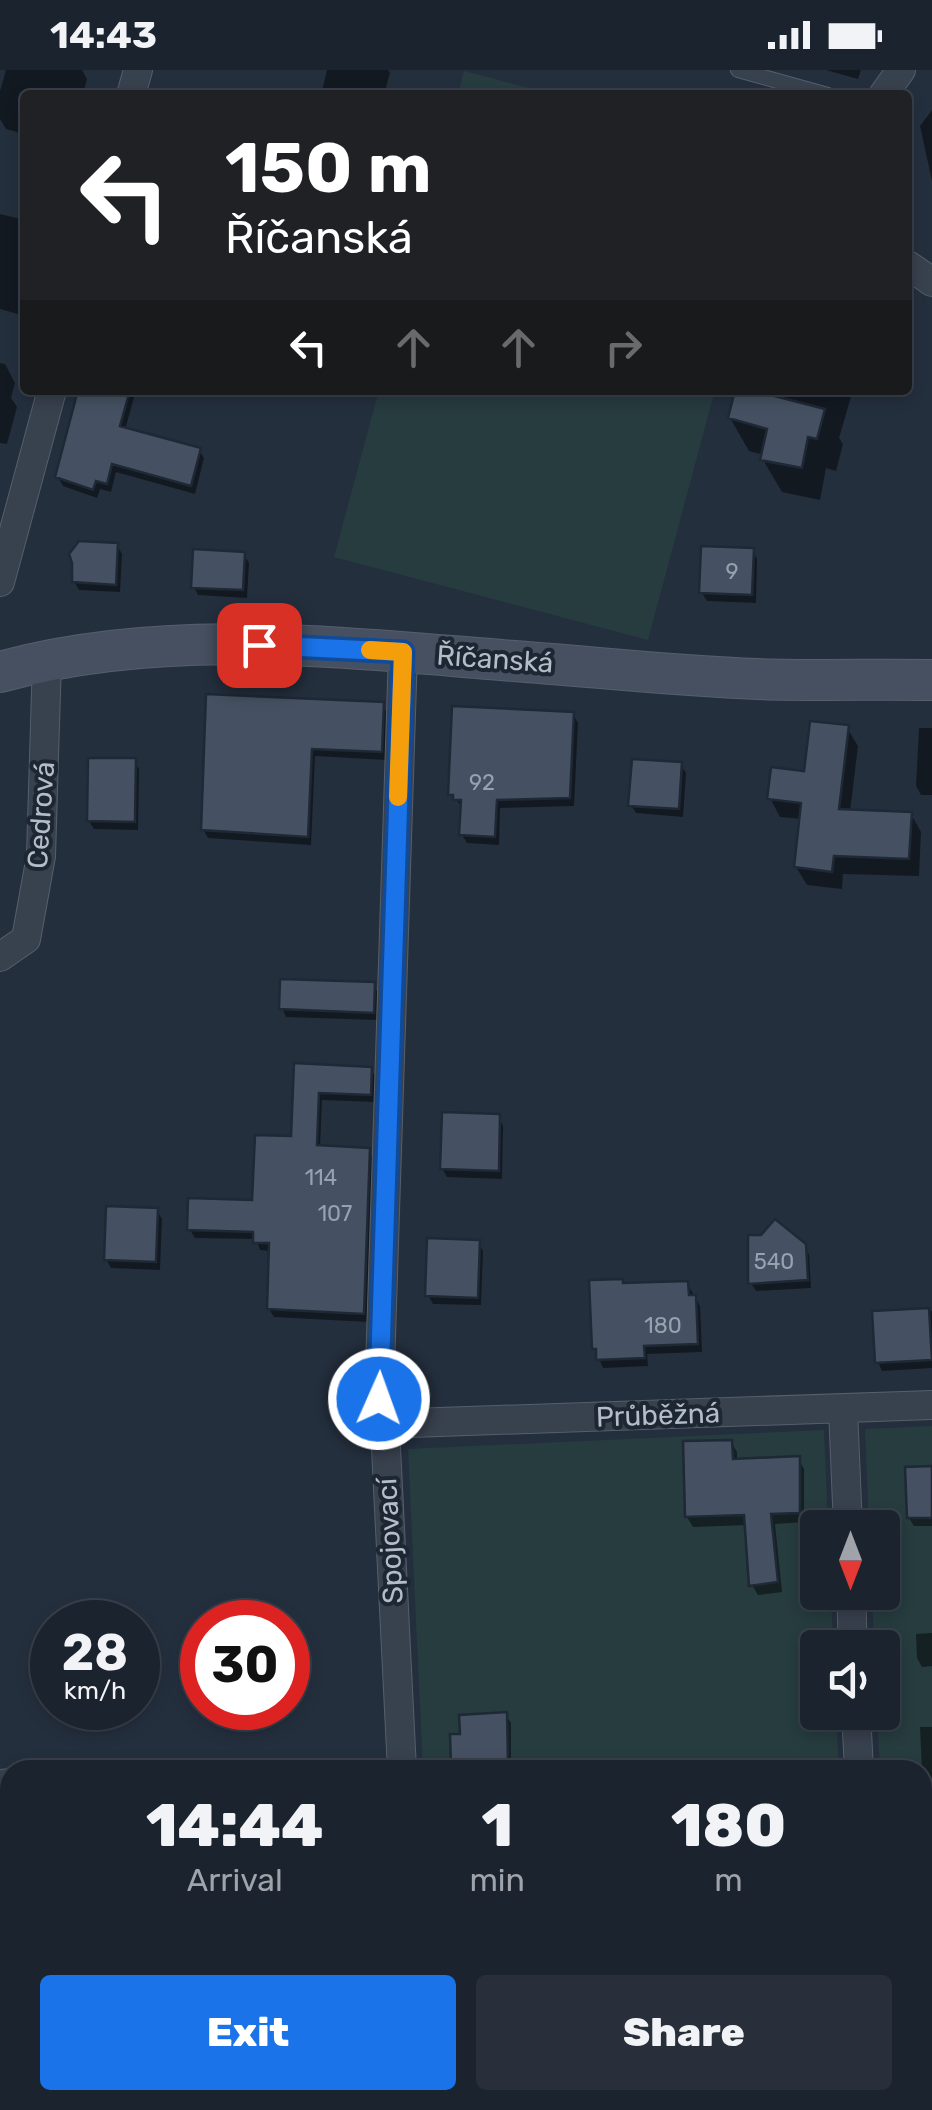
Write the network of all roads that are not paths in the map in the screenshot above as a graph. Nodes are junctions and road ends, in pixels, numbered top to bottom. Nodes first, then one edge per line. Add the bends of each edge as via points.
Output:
1 (738, 70) edge
2 (810, 90) edge
3 (51, 395) edge
4 (0, 582) edge
5 (403, 652) junction
6 (47, 659) junction
7 (0, 672) edge
8 (932, 680) edge
9 (0, 957) edge
10 (932, 1405) edge
11 (843, 1410) junction
12 (383, 1424) junction
13 (847, 1510) edge
14 (857, 1730) edge
15 (401, 1760) edge
16 (858, 1760) edge

1 - 2 lane
3 - 4 street
5 - 6 main road, Říčanská via 259,645
5 - 8 main road, Říčanská via 756,679
5 - 12 street, Spojovací
6 - 7 main road, Říčanská
6 - 9 street, Cedrová via 41,856 26,939
10 - 11 street, Průběžná
11 - 12 street, Průběžná
11 - 13 street
12 - 15 street, Spojovací
14 - 16 street

